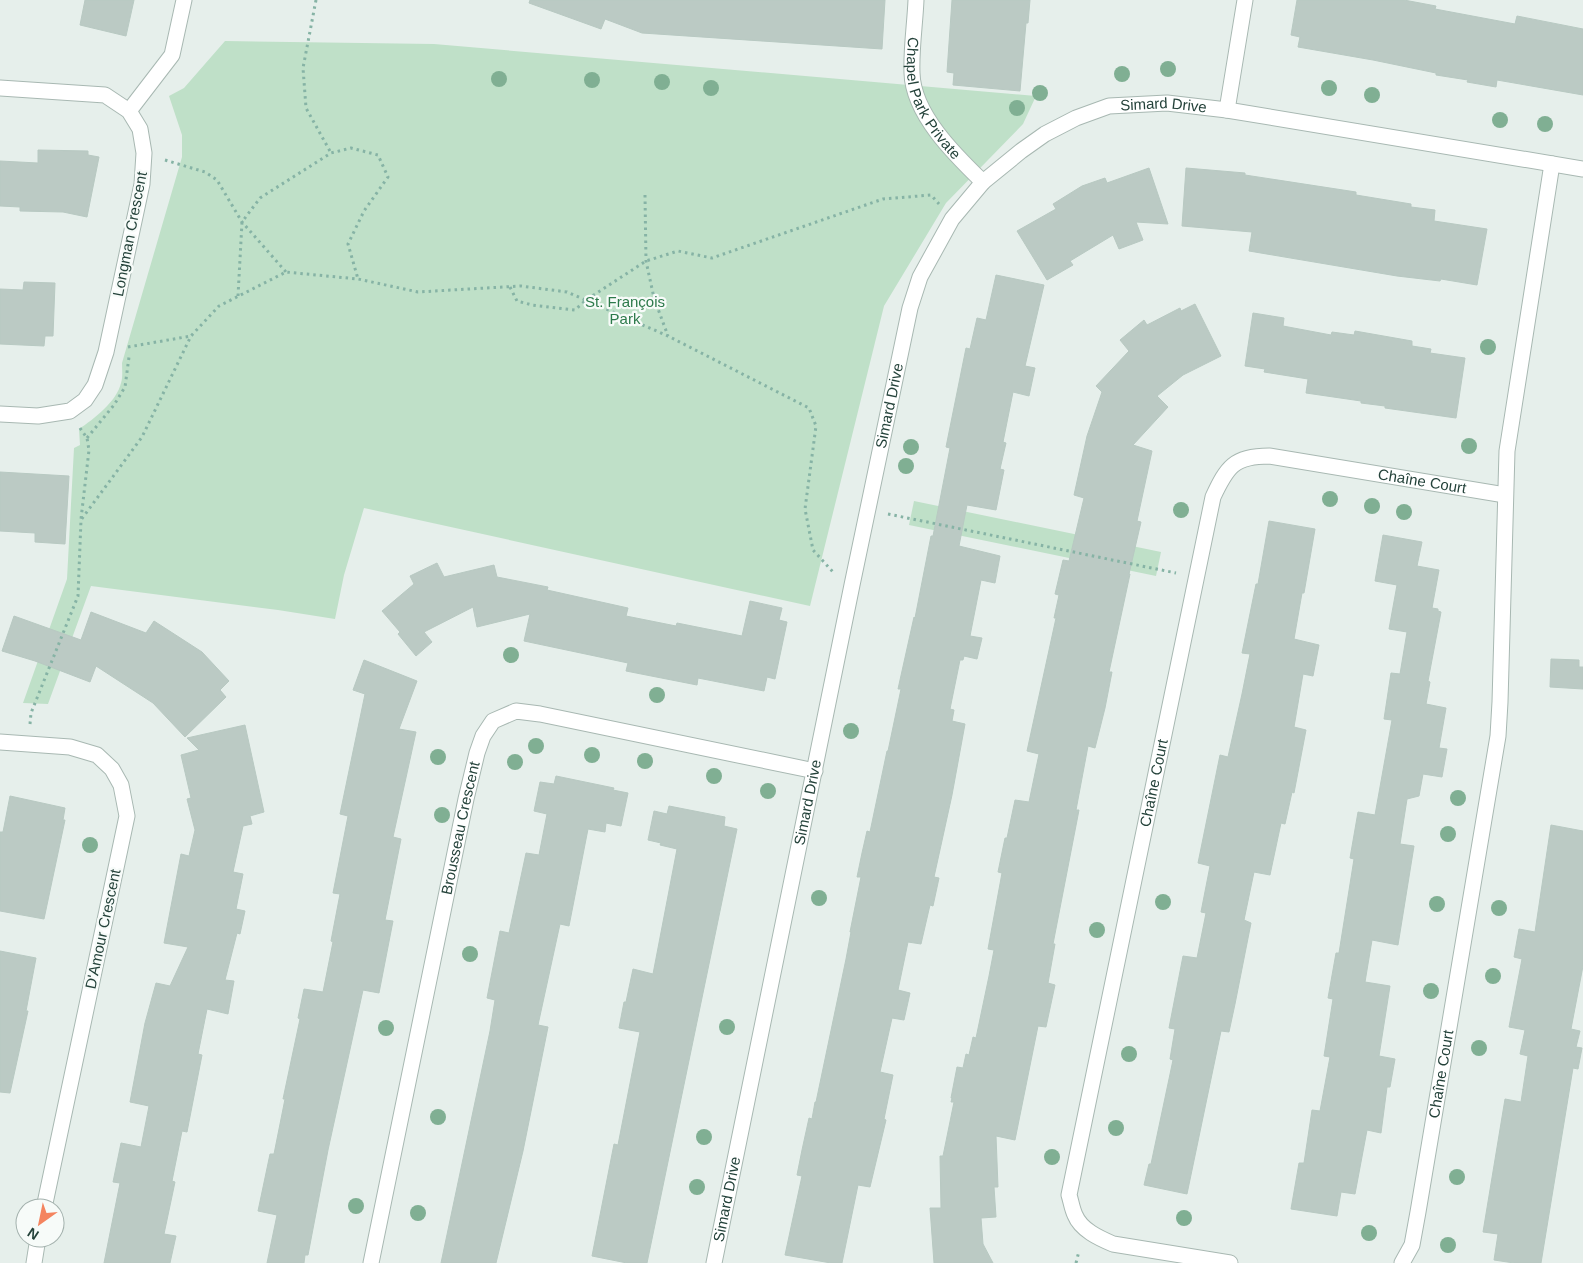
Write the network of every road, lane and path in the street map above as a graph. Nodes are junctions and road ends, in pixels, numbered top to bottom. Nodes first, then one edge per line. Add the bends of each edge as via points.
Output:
1 (184, 0) edge
2 (316, 0) edge
3 (916, 0) edge
4 (1245, 0) edge
5 (0, 88) edge
6 (1227, 110) junction
7 (129, 111) junction
8 (144, 153) junction
9 (331, 153) junction
10 (1552, 164) junction
11 (1583, 170) edge
12 (983, 182) junction
13 (645, 195) dead end
14 (952, 219) junction
15 (242, 222) junction
16 (646, 261) junction
17 (286, 272) junction
18 (358, 279) junction
19 (510, 287) junction
20 (238, 296) junction
21 (586, 300) junction
22 (191, 336) junction
23 (668, 336) junction
24 (106, 352) junction
25 (70, 411) junction
26 (0, 414) edge
27 (1505, 495) junction
28 (868, 510) junction
29 (81, 520) junction
30 (1196, 579) junction
31 (852, 585) junction
32 (0, 742) edge
33 (28, 744) junction
34 (815, 771) junction
35 (46, 1198) edge
36 (36, 1248) edge
37 (34, 1263) edge
38 (371, 1263) edge
39 (714, 1263) edge
40 (1230, 1263) edge
41 (1402, 1263) edge

1 - 7 street via 172,55
2 - 9 path via 303,68 306,108
3 - 12 street, Chapel Park Private via 912,73 922,110 964,164
4 - 6 street
5 - 7 street, Longman Crescent via 105,94
6 - 10 street, Simard Drive
6 - 12 street, Simard Drive via 1167,103 1109,106 1044,134
7 - 8 street, Longman Crescent via 140,129
8 - 15 path via 205,172 217,180
8 - 24 street, Longman Crescent via 142,184
9 - 15 path via 260,198
9 - 18 path via 351,148 378,156 388,177 364,211 348,244
10 - 11 street, Simard Drive
10 - 27 street, Chaîne Court via 1507,451
12 - 14 street, Simard Drive
13 - 16 path
14 - 16 path via 931,195 883,199 712,258 678,251
14 - 28 street, Simard Drive via 920,277 910,308
15 - 17 path
15 - 20 path
16 - 21 path
16 - 23 path via 654,298
17 - 18 path
17 - 20 path
18 - 19 path via 418,292
19 - 21 path via 567,292
19 - 21 path via 517,301 532,305 575,310
20 - 22 path via 219,306
21 - 23 path
22 - 24 path
22 - 29 path via 142,437
23 - 31 path via 809,408 816,426 805,509 814,550 830,571
24 - 25 street, Longman Crescent via 95,385 85,400
25 - 26 street via 38,416
25 - 29 path via 86,438 89,450
27 - 30 street, Chaîne Court via 1254,456 1240,460 1224,474 1213,497
27 - 41 street, Chaîne Court via 1498,736 1412,1246
28 - 30 path
28 - 31 street, Simard Drive
29 - 33 path via 78,596 31,713
30 - 40 street, Chaîne Court via 1069,1195 1075,1216 1098,1238 1113,1244
31 - 34 street, Simard Drive
32 - 33 street, D'Amour Crescent
33 - 35 street, D'Amour Crescent via 70,747 97,755 112,769 122,785 127,816
34 - 38 street, Brousseau Crescent via 540,714 516,711 493,721 477,753 466,799
34 - 39 street, Simard Drive
36 - 37 street

